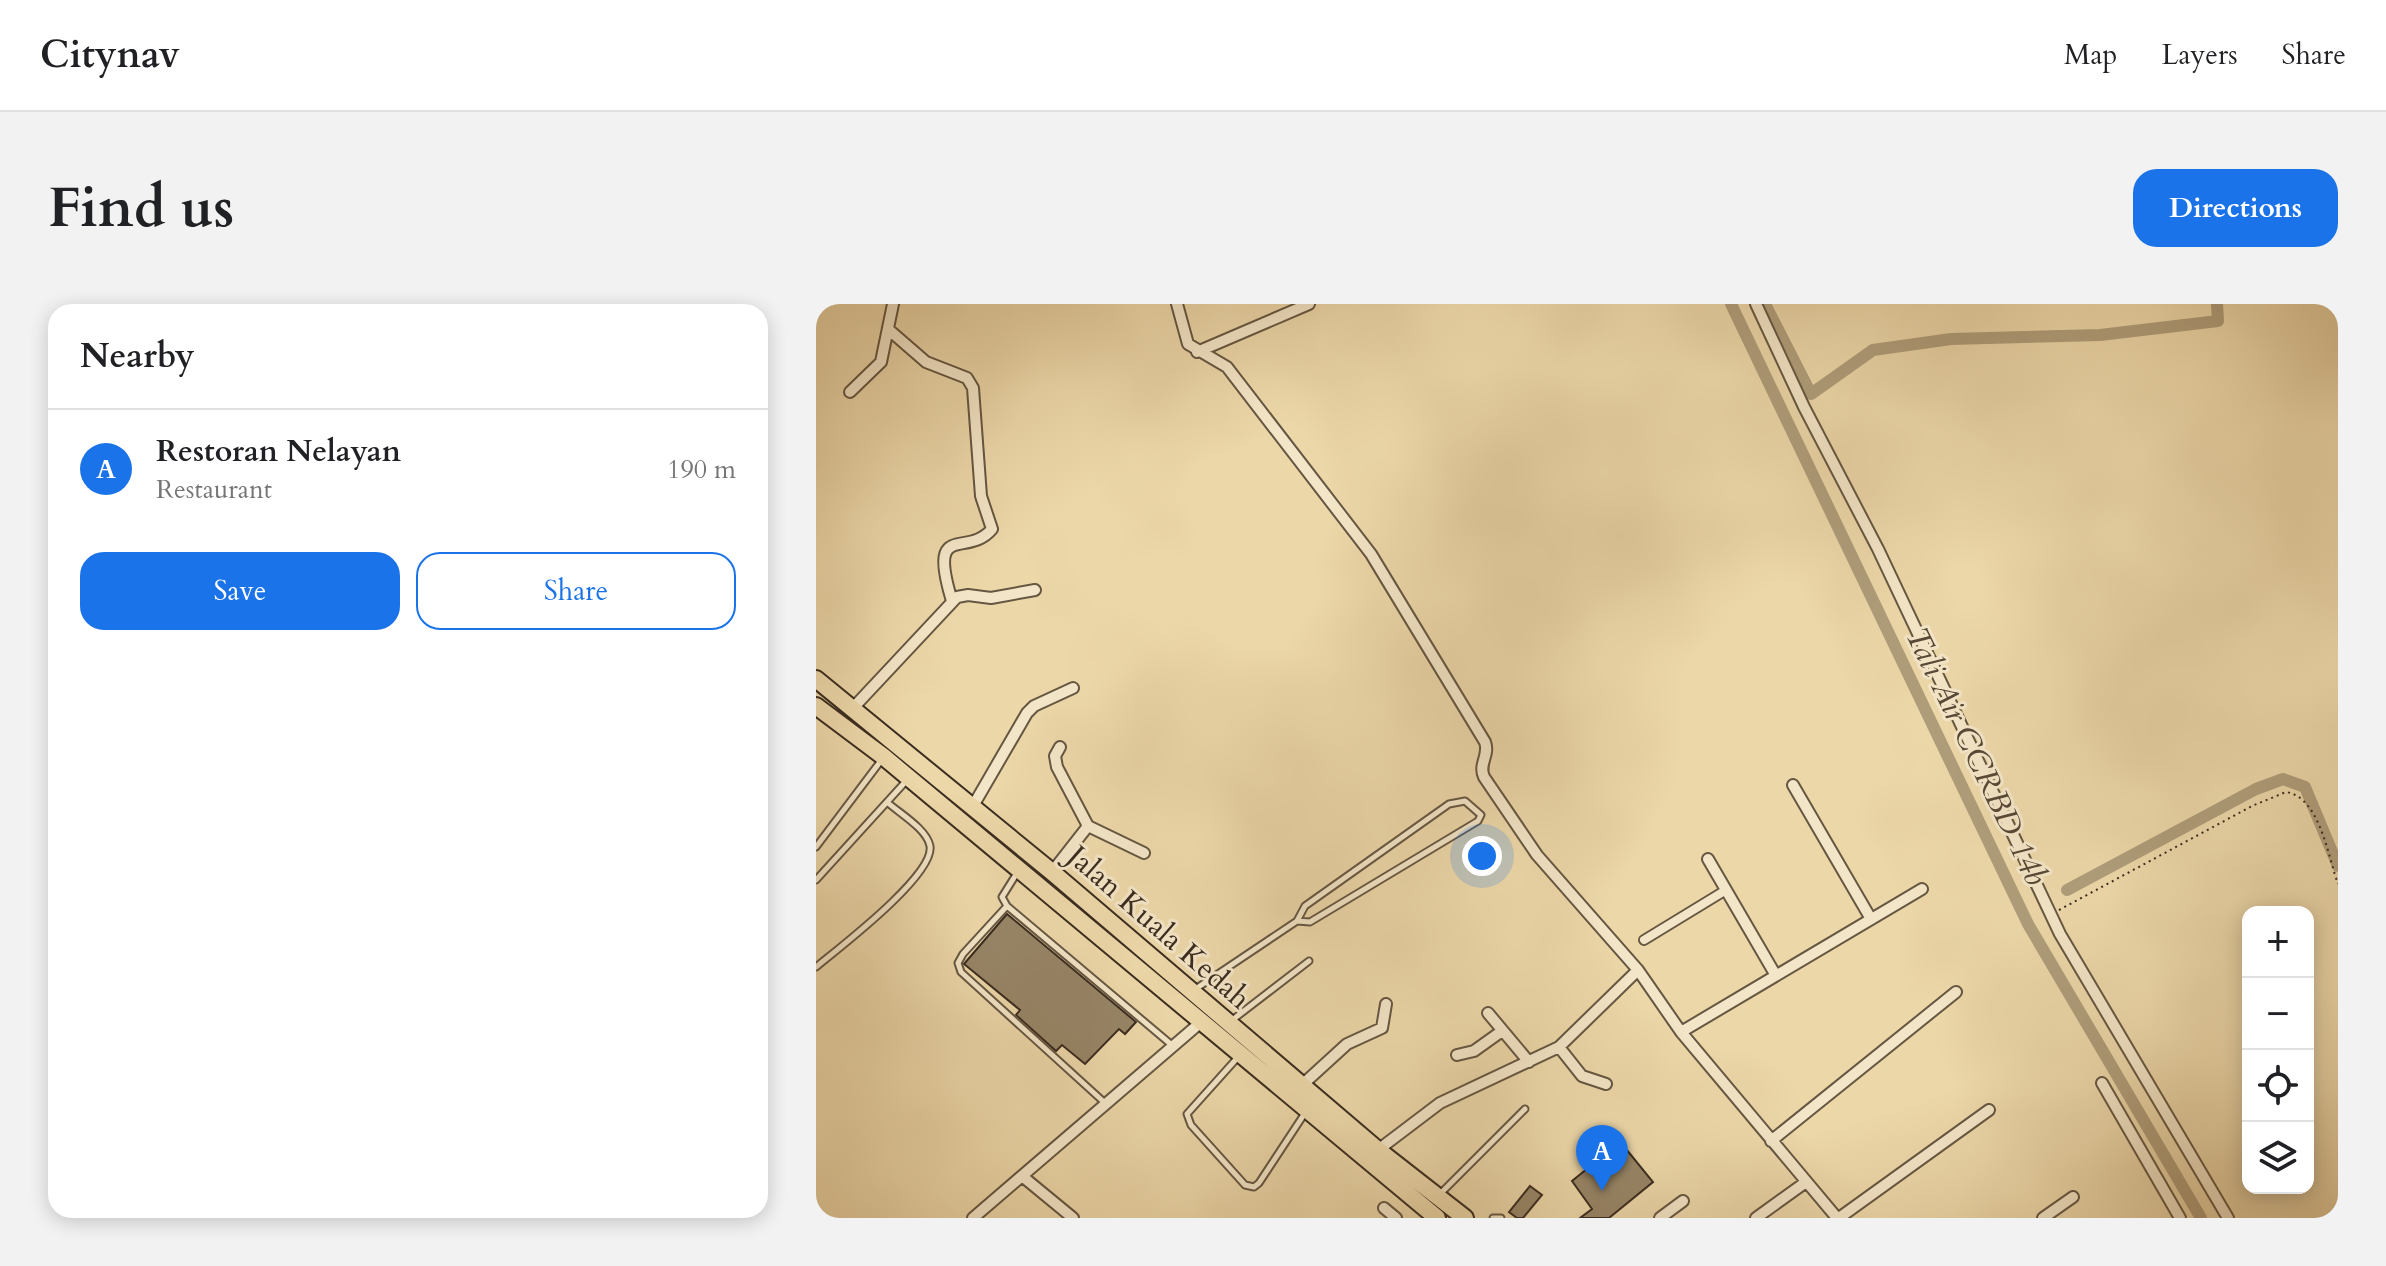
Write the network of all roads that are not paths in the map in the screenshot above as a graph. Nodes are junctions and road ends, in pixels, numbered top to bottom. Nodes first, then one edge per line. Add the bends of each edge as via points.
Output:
1 (893, 304) edge
2 (1177, 304) edge
3 (1309, 304) edge
4 (1756, 304) edge
5 (888, 329) junction
6 (1197, 352) junction
7 (850, 392) dead end
8 (1035, 590) dead end
9 (952, 601) junction
10 (816, 679) edge
11 (1073, 688) dead end
12 (816, 706) edge
13 (853, 708) junction
14 (1060, 747) dead end
15 (884, 757) junction
16 (913, 757) junction
17 (908, 779) junction
18 (1793, 785) dead end
19 (887, 802) junction
20 (973, 806) junction
21 (1088, 826) junction
22 (816, 847) edge
23 (1144, 853) dead end
24 (1708, 859) dead end
25 (1019, 870) junction
26 (1052, 872) junction
27 (816, 880) edge
28 (1922, 889) dead end
29 (1726, 890) junction
30 (1007, 906) junction
31 (1871, 919) junction
32 (1297, 921) junction
33 (1644, 940) dead end
34 (1309, 961) dead end
35 (816, 967) edge
36 (1638, 970) junction
37 (1775, 974) junction
38 (1191, 992) junction
39 (1956, 992) dead end
40 (1386, 1004) dead end
41 (1488, 1013) dead end
42 (1200, 1023) junction
43 (1227, 1024) junction
44 (1502, 1031) junction
45 (1681, 1032) junction
46 (1173, 1046) junction
47 (1559, 1047) junction
48 (1457, 1055) dead end
49 (1240, 1056) junction
50 (1529, 1062) junction
51 (2102, 1083) dead end
52 (1606, 1084) dead end
53 (1301, 1086) junction
54 (1106, 1104) junction
55 (1525, 1109) dead end
56 (1989, 1110) dead end
57 (1306, 1111) junction
58 (1771, 1141) junction
59 (1378, 1150) junction
60 (1022, 1176) junction
61 (1806, 1182) junction
62 (1438, 1196) junction
63 (2073, 1197) dead end
64 (1683, 1201) dead end
65 (1384, 1208) dead end
66 (973, 1218) edge
67 (1073, 1218) edge
68 (1396, 1218) edge
69 (1437, 1218) edge
70 (1465, 1218) edge
71 (1493, 1218) edge
72 (1501, 1218) edge
73 (1660, 1218) edge
74 (1756, 1218) edge
75 (1838, 1218) edge
76 (2043, 1218) edge
77 (2180, 1218) edge
78 (2228, 1218) edge

1 - 5 street
2 - 6 street via 1184,335
3 - 6 street
4 - 78 street via 2079,969
5 - 7 street via 877,369
5 - 9 street via 926,362 967,378 973,388 981,496 992,529 951,545 946,552
6 - 36 street via 1227,367 1371,554 1485,742 1484,777 1537,855
8 - 9 street
9 - 13 street
10 - 13 main road, Jalan Kuala Kedah
11 - 20 street via 1027,713
12 - 15 main road, Jalan Kuala Kedah
13 - 16 main road, Jalan Kuala Kedah
14 - 21 street via 1057,767
15 - 17 main road, Jalan Kuala Kedah
15 - 22 lane
16 - 17 main road via 917,768
16 - 20 main road, Jalan Kuala Kedah
17 - 19 lane
17 - 25 main road, Jalan Kuala Kedah
18 - 31 street
19 - 27 lane
19 - 35 lane via 926,836 929,860
20 - 26 main road, Jalan Kuala Kedah
21 - 23 street
21 - 26 street
24 - 29 street
25 - 30 lane via 1004,890
25 - 42 main road, Jalan Kuala Kedah
26 - 38 main road, Jalan Kuala Kedah
28 - 31 street
29 - 33 street
29 - 37 street
30 - 46 lane
30 - 54 lane via 963,954 961,972
31 - 37 street
32 - 32 lane via 1305,906 1449,804 1465,801 1481,815 1310,922
32 - 38 lane
34 - 43 lane
36 - 45 street
36 - 47 street
37 - 45 street
38 - 43 main road, Jalan Kuala Kedah
39 - 58 street
40 - 53 street via 1382,1028 1347,1044
41 - 44 street
42 - 46 street
42 - 49 main road, Jalan Kuala Kedah
43 - 53 main road, Jalan Kuala Kedah
44 - 48 street via 1474,1051
44 - 50 street
45 - 58 street
46 - 54 street
47 - 50 street
47 - 52 street via 1582,1076
49 - 57 main road, Jalan Kuala Kedah
49 - 57 lane via 1187,1114 1245,1185 1259,1183
50 - 59 street via 1440,1103
51 - 77 street
53 - 59 main road, Jalan Kuala Kedah
54 - 60 street
55 - 62 lane
56 - 75 street
57 - 69 main road, Jalan Kuala Kedah
58 - 61 street
59 - 62 main road, Jalan Kuala Kedah
60 - 66 street
60 - 67 street
61 - 74 street
61 - 75 street
62 - 69 main road via 1433,1208
62 - 70 main road, Jalan Kuala Kedah
63 - 76 street
64 - 73 street
65 - 68 street
71 - 72 lane

